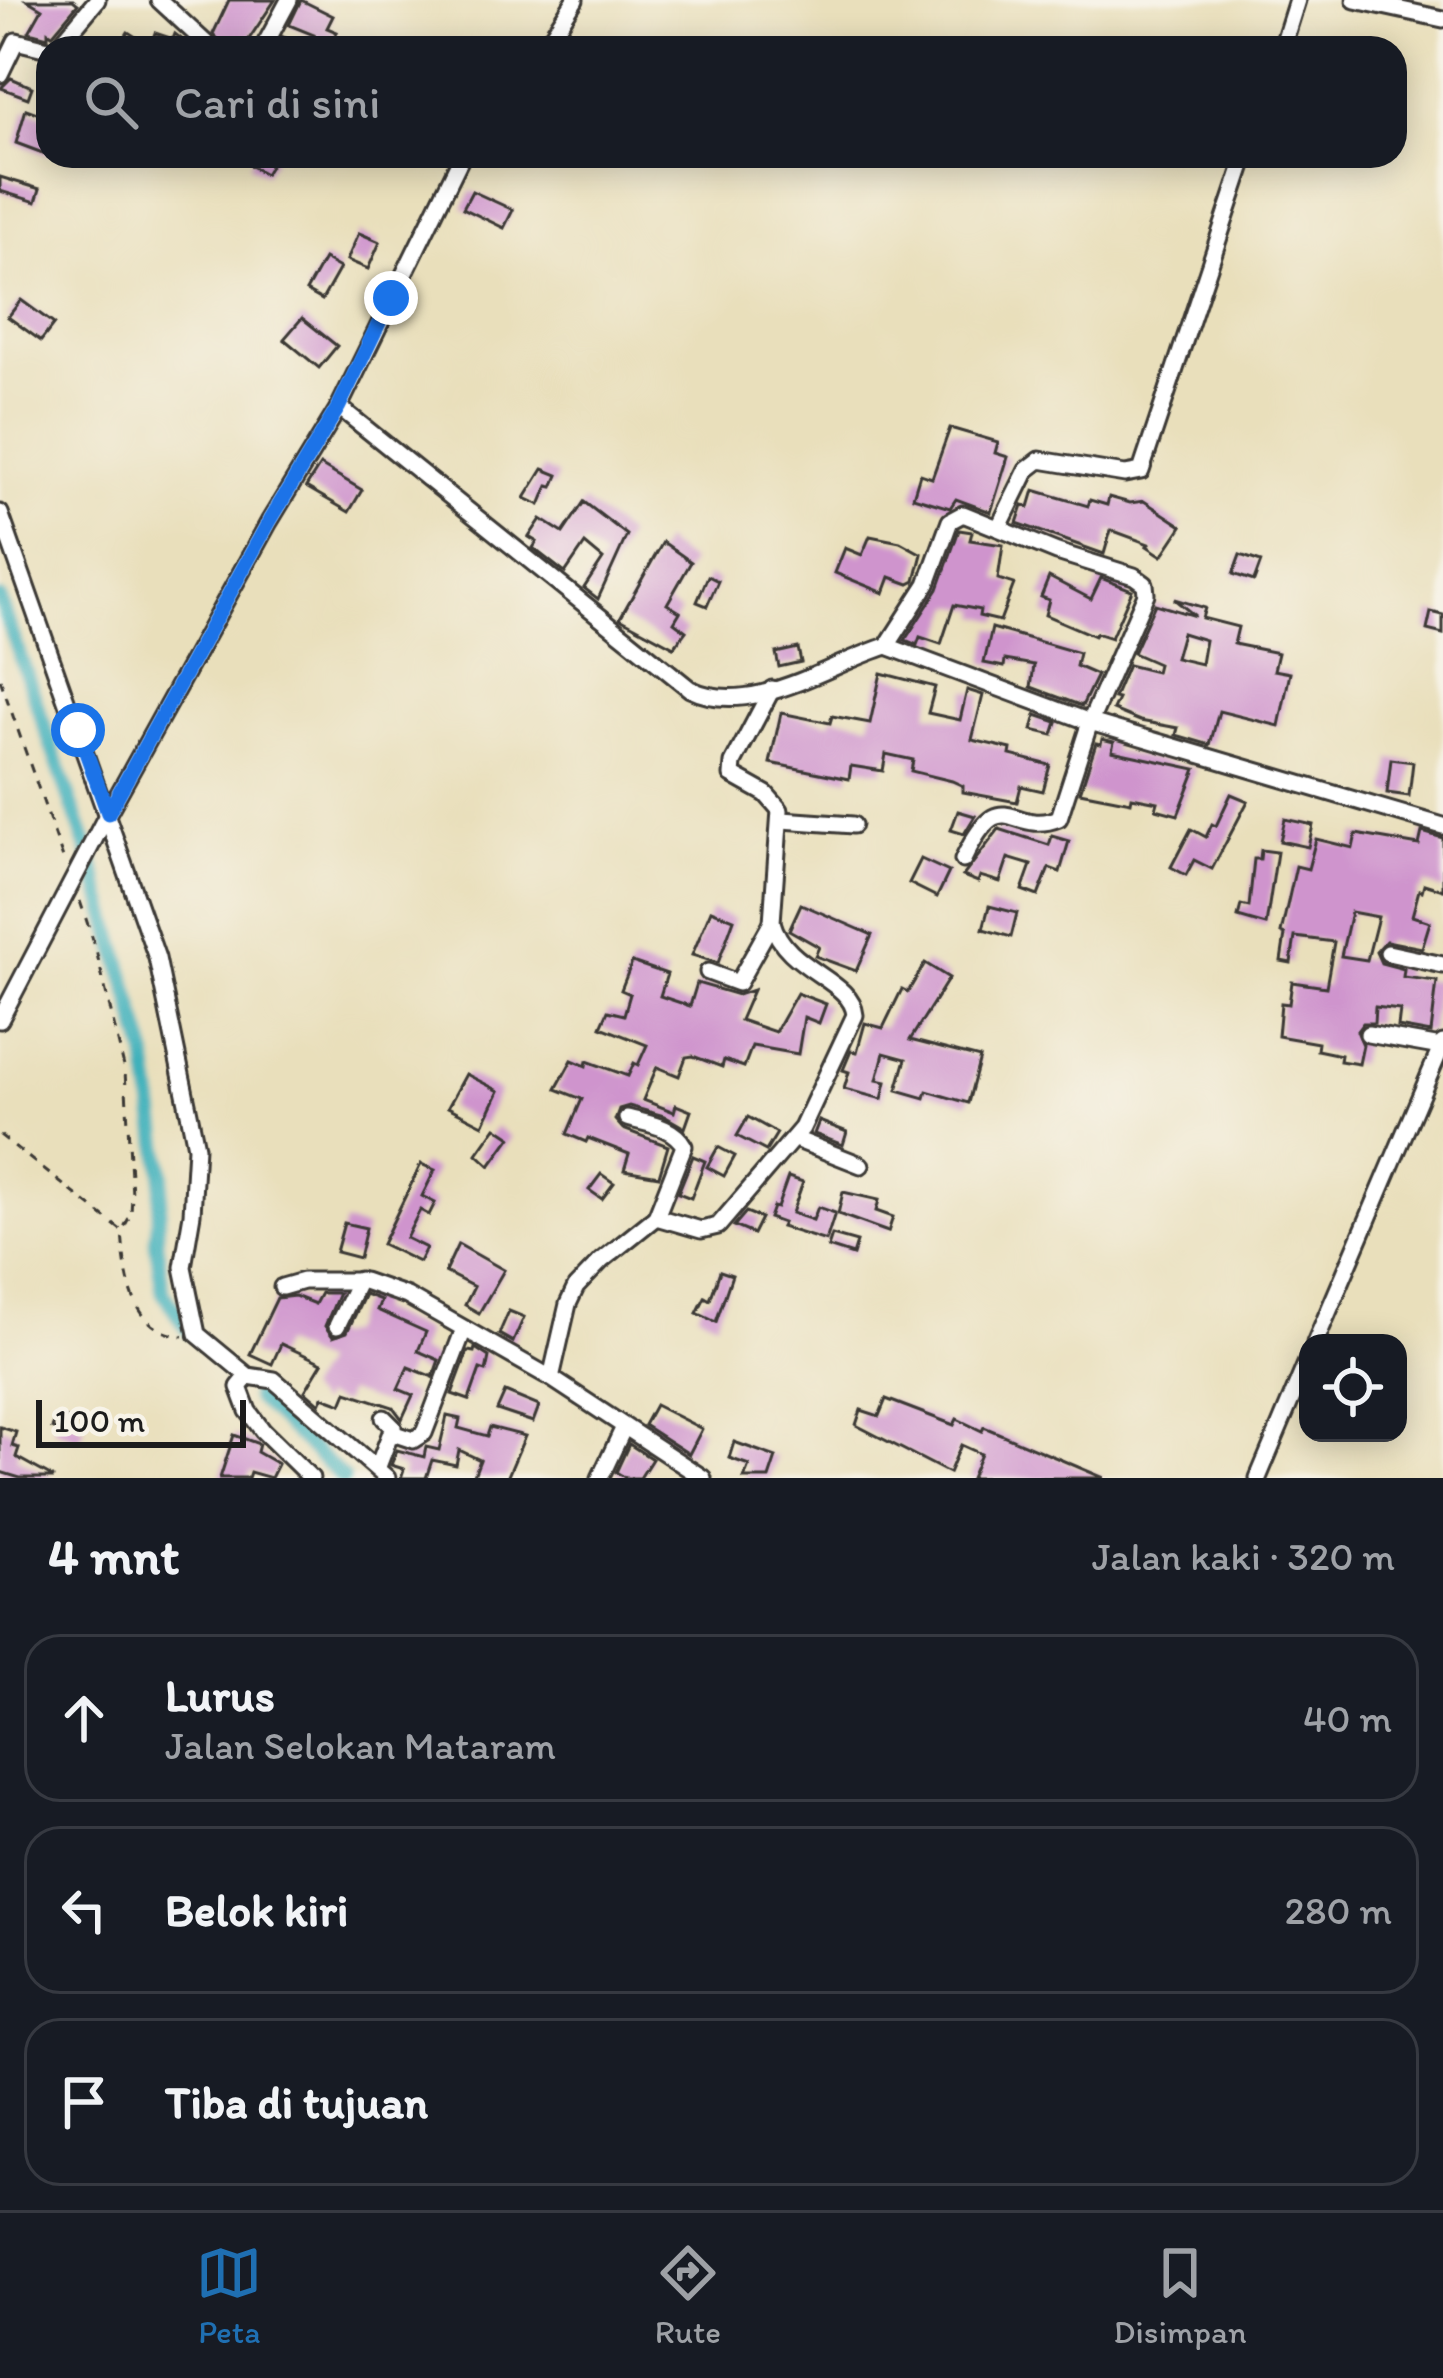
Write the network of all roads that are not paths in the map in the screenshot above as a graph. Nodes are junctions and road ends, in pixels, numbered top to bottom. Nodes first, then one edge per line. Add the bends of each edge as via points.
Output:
1 (97, 0) edge
2 (159, 0) edge
3 (289, 0) edge
4 (574, 0) edge
5 (1297, 0) edge
6 (1355, 0) edge
7 (1443, 19) edge
8 (67, 36) edge
9 (198, 36) edge
10 (269, 36) edge
11 (552, 36) edge
12 (1286, 36) edge
13 (36, 46) edge
14 (0, 74) edge
15 (456, 168) edge
16 (1242, 168) edge
17 (339, 406) junction
18 (2, 522) edge
19 (999, 527) junction
20 (887, 646) junction
21 (772, 689) junction
22 (1090, 722) junction
23 (108, 813) junction
24 (782, 820) junction
25 (853, 825) dead end
26 (1443, 826) edge
27 (963, 860) dead end
28 (772, 922) junction
29 (1388, 953) dead end
30 (1443, 965) edge
31 (708, 972) dead end
32 (0, 1020) edge
33 (1368, 1034) dead end
34 (1442, 1045) edge
35 (627, 1118) dead end
36 (795, 1139) junction
37 (861, 1165) dead end
38 (656, 1217) junction
39 (359, 1280) junction
40 (281, 1287) dead end
41 (338, 1326) dead end
42 (464, 1329) junction
43 (1319, 1334) edge
44 (243, 1373) junction
45 (551, 1378) junction
46 (1299, 1380) edge
47 (624, 1426) junction
48 (382, 1473) edge
49 (311, 1478) edge
50 (600, 1478) edge
51 (703, 1478) edge
52 (1258, 1478) edge

1 - 8 street
2 - 9 street
3 - 10 street
4 - 11 street
5 - 12 street
6 - 7 street
13 - 14 street via 16,41
15 - 17 street
16 - 19 street via 1141,471 1040,460
17 - 21 street via 690,689 721,698
17 - 23 street
18 - 23 street
19 - 20 street via 968,514 950,521 927,584
19 - 22 street via 1145,584
20 - 21 street
20 - 22 street
21 - 24 street via 731,768 776,804
22 - 26 street
22 - 27 street via 1059,818 988,819
23 - 32 street
23 - 44 street via 157,958 193,1125 193,1214 183,1267 200,1337
24 - 25 street
24 - 28 street
28 - 31 street via 738,983
28 - 36 street via 781,946 854,1003 850,1030
29 - 30 street
33 - 34 street
34 - 43 street
35 - 38 street via 677,1135 684,1146
36 - 37 street
36 - 38 street via 711,1230
38 - 45 street via 576,1287
39 - 40 street
39 - 41 street
39 - 42 street
42 - 45 street
42 - 48 street via 424,1433 413,1440 388,1425
44 - 48 street via 274,1380
44 - 49 street via 248,1411
45 - 47 street
46 - 52 street
47 - 50 street
47 - 51 street

